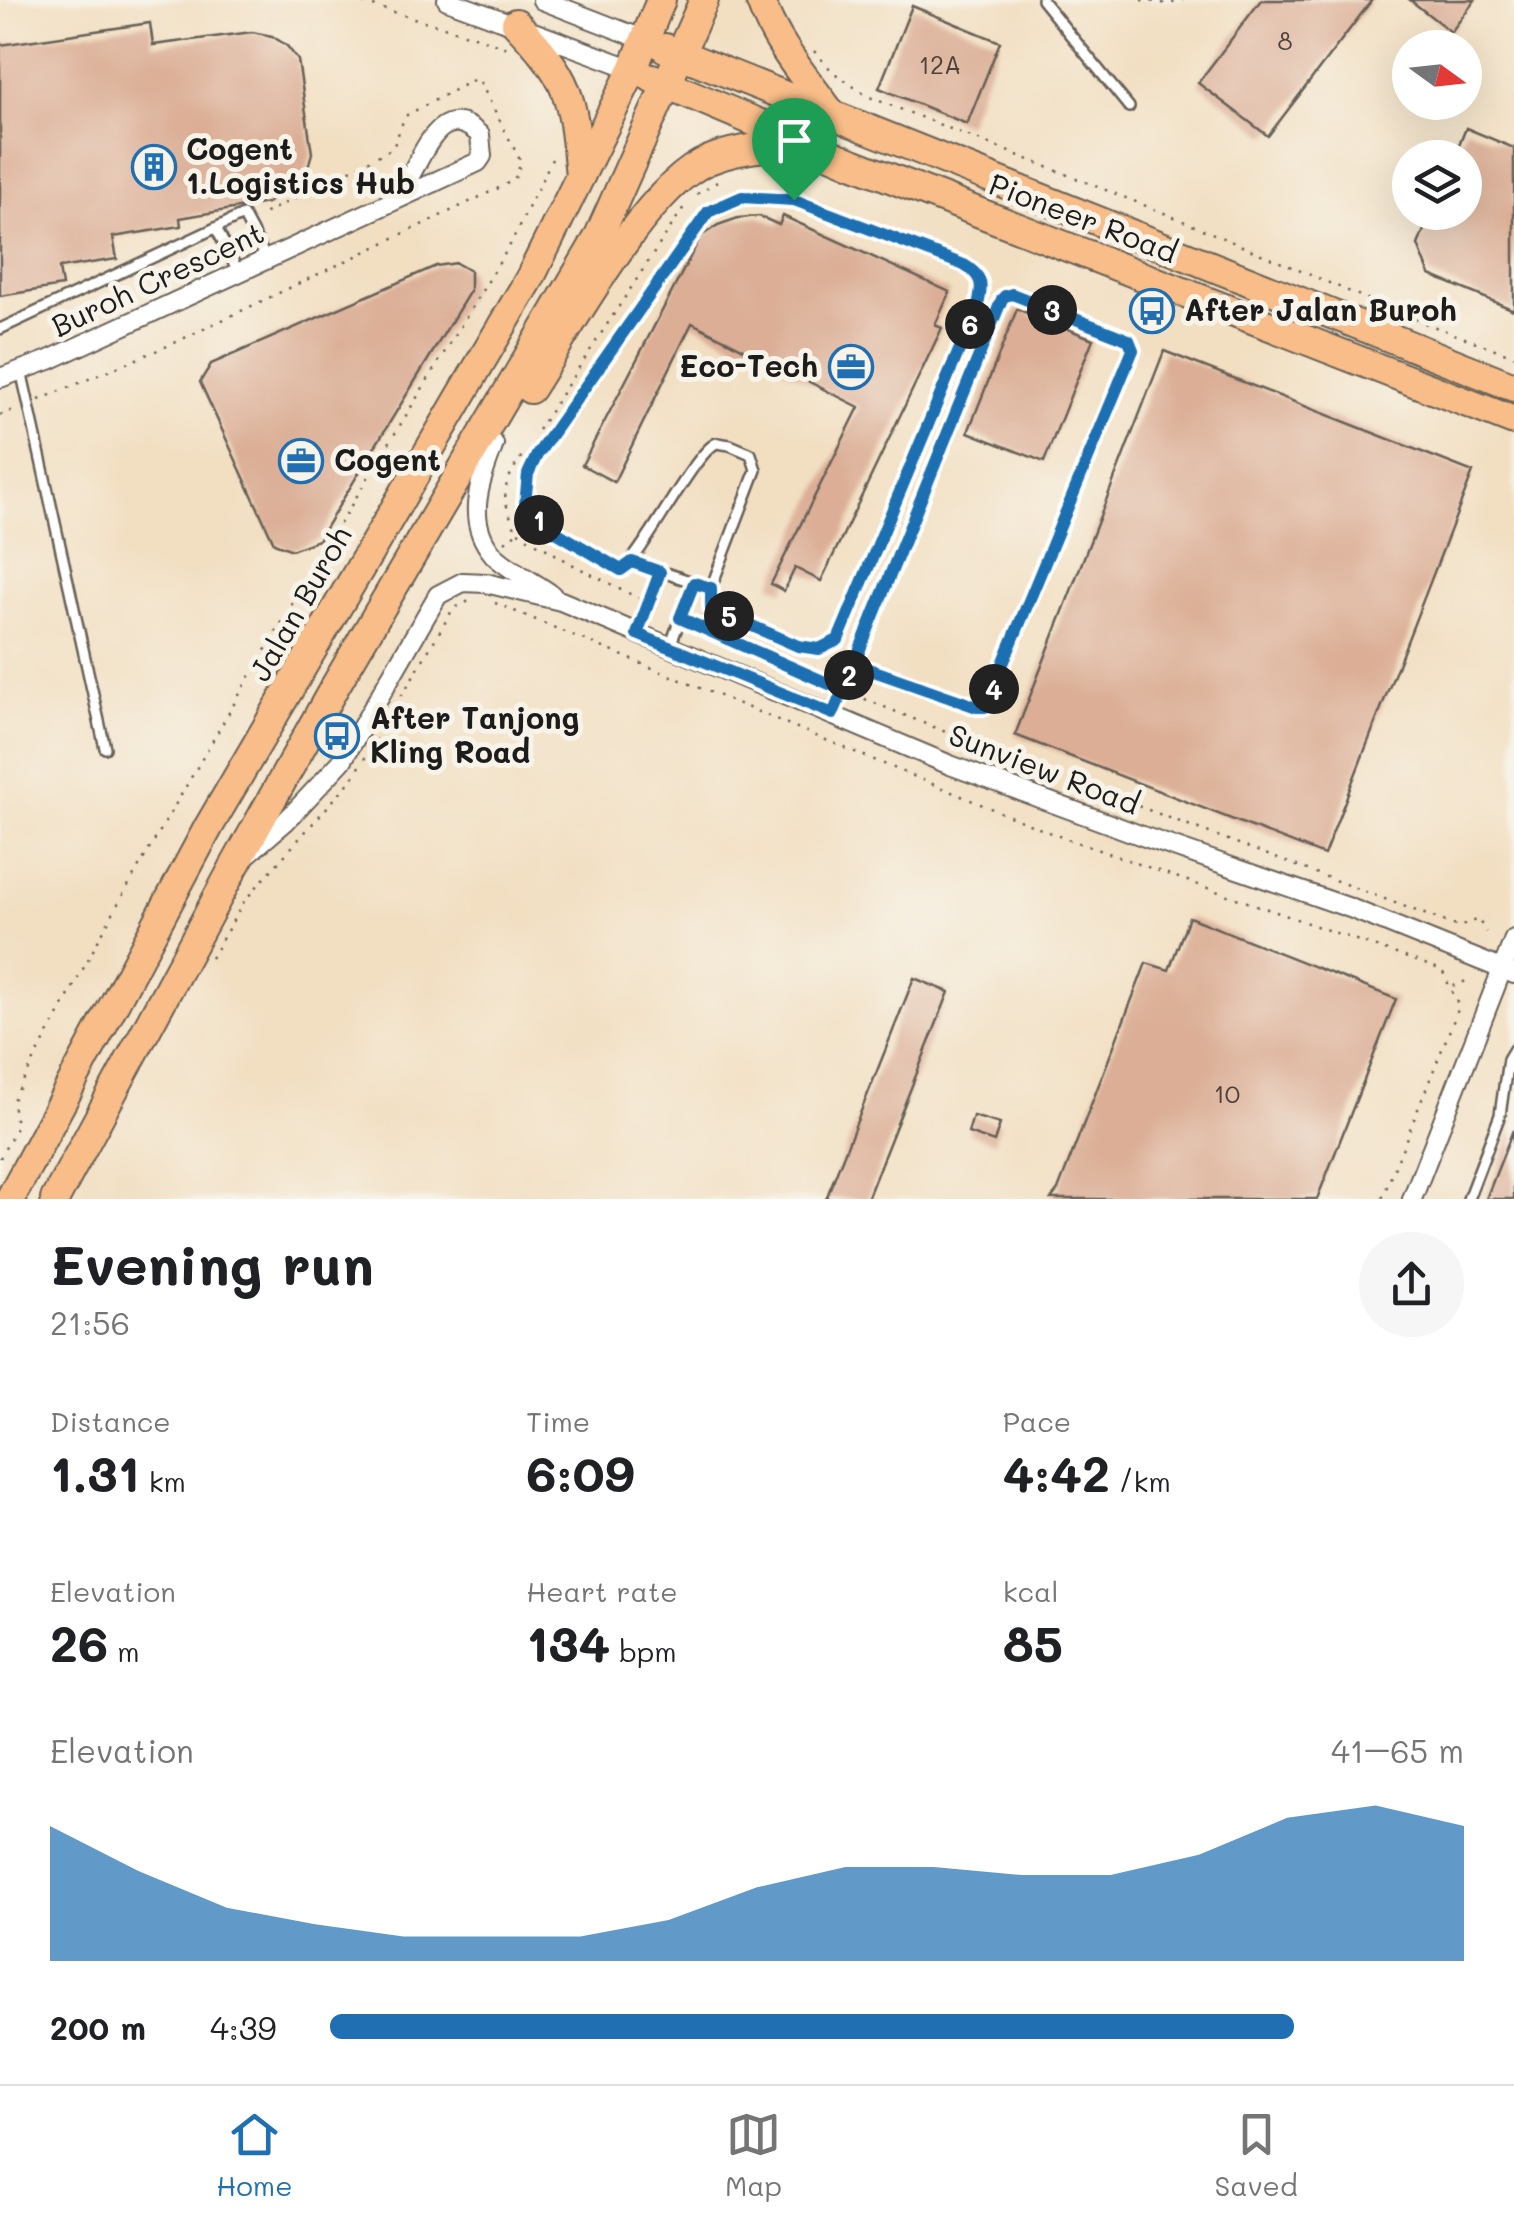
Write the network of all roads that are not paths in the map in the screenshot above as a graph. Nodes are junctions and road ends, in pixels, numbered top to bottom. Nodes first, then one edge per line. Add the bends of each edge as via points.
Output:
1 (447, 0) edge
2 (542, 0) edge
3 (662, 0) edge
4 (704, 0) edge
5 (760, 0) edge
6 (1042, 0) edge
7 (516, 24) junction
8 (645, 40) junction
9 (680, 54) junction
10 (632, 69) junction
11 (668, 84) junction
12 (1129, 106) dead end
13 (833, 116) junction
14 (800, 142) junction
15 (580, 178) junction
16 (391, 200) junction
17 (216, 228) junction
18 (266, 260) junction
19 (239, 274) junction
20 (0, 329) edge
21 (20, 370) junction
22 (0, 378) edge
23 (1514, 387) edge
24 (1514, 421) edge
25 (494, 444) junction
26 (420, 540) junction
27 (632, 562) junction
28 (660, 572) junction
29 (694, 583) junction
30 (711, 588) junction
31 (561, 601) junction
32 (637, 634) junction
33 (669, 647) junction
34 (854, 664) junction
35 (833, 714) junction
36 (105, 748) dead end
37 (234, 865) junction
38 (1514, 939) edge
39 (1508, 971) edge
40 (1514, 1049) edge
41 (10, 1199) edge
42 (56, 1199) edge
43 (1412, 1199) edge
44 (1468, 1199) edge

1 - 7 street
2 - 8 street
3 - 8 main road
4 - 9 main road
5 - 13 main road
6 - 12 lane
7 - 10 street
7 - 15 main road via 562,76
8 - 9 main road, Pioneer Road
8 - 10 main road, Jalan Buroh
9 - 11 main road
9 - 13 main road, Pioneer Road
10 - 11 main road, Pioneer Road
10 - 15 main road, Jalan Buroh
11 - 14 main road, Pioneer Road
11 - 26 main road via 598,238
13 - 23 main road, Pioneer Road
14 - 24 main road, Pioneer Road
14 - 25 main road via 706,160 663,194
15 - 41 main road, Jalan Buroh via 530,278 209,826
16 - 16 street, Buroh Crescent via 439,129 460,124 480,134 478,162
16 - 18 street, Buroh Crescent
17 - 18 lane via 245,219
17 - 19 lane
17 - 20 lane
18 - 19 street, Buroh Crescent
19 - 21 street, Buroh Crescent
21 - 22 street, Buroh Crescent
21 - 36 lane
25 - 26 main road
25 - 31 street, Sunview Road via 476,493 481,529 494,554
26 - 37 main road
27 - 28 lane
27 - 30 lane via 702,453 730,444 751,454 756,470
27 - 30 lane via 621,570 544,525 525,504 528,474 708,212 742,197 794,200 975,272 982,286 978,305 838,640 819,649 798,646 711,608
28 - 29 lane
28 - 32 lane
29 - 30 lane
29 - 33 lane
31 - 32 street, Sunview Road
31 - 37 street, Sunview Road via 486,583 463,582 438,595 342,761
32 - 33 street, Sunview Road
33 - 35 street, Sunview Road
34 - 34 lane via 1005,296 1132,342 985,707
34 - 35 lane
35 - 39 street, Sunview Road via 950,765
37 - 42 main road
38 - 39 street
39 - 43 street
40 - 44 lane via 1500,1115

